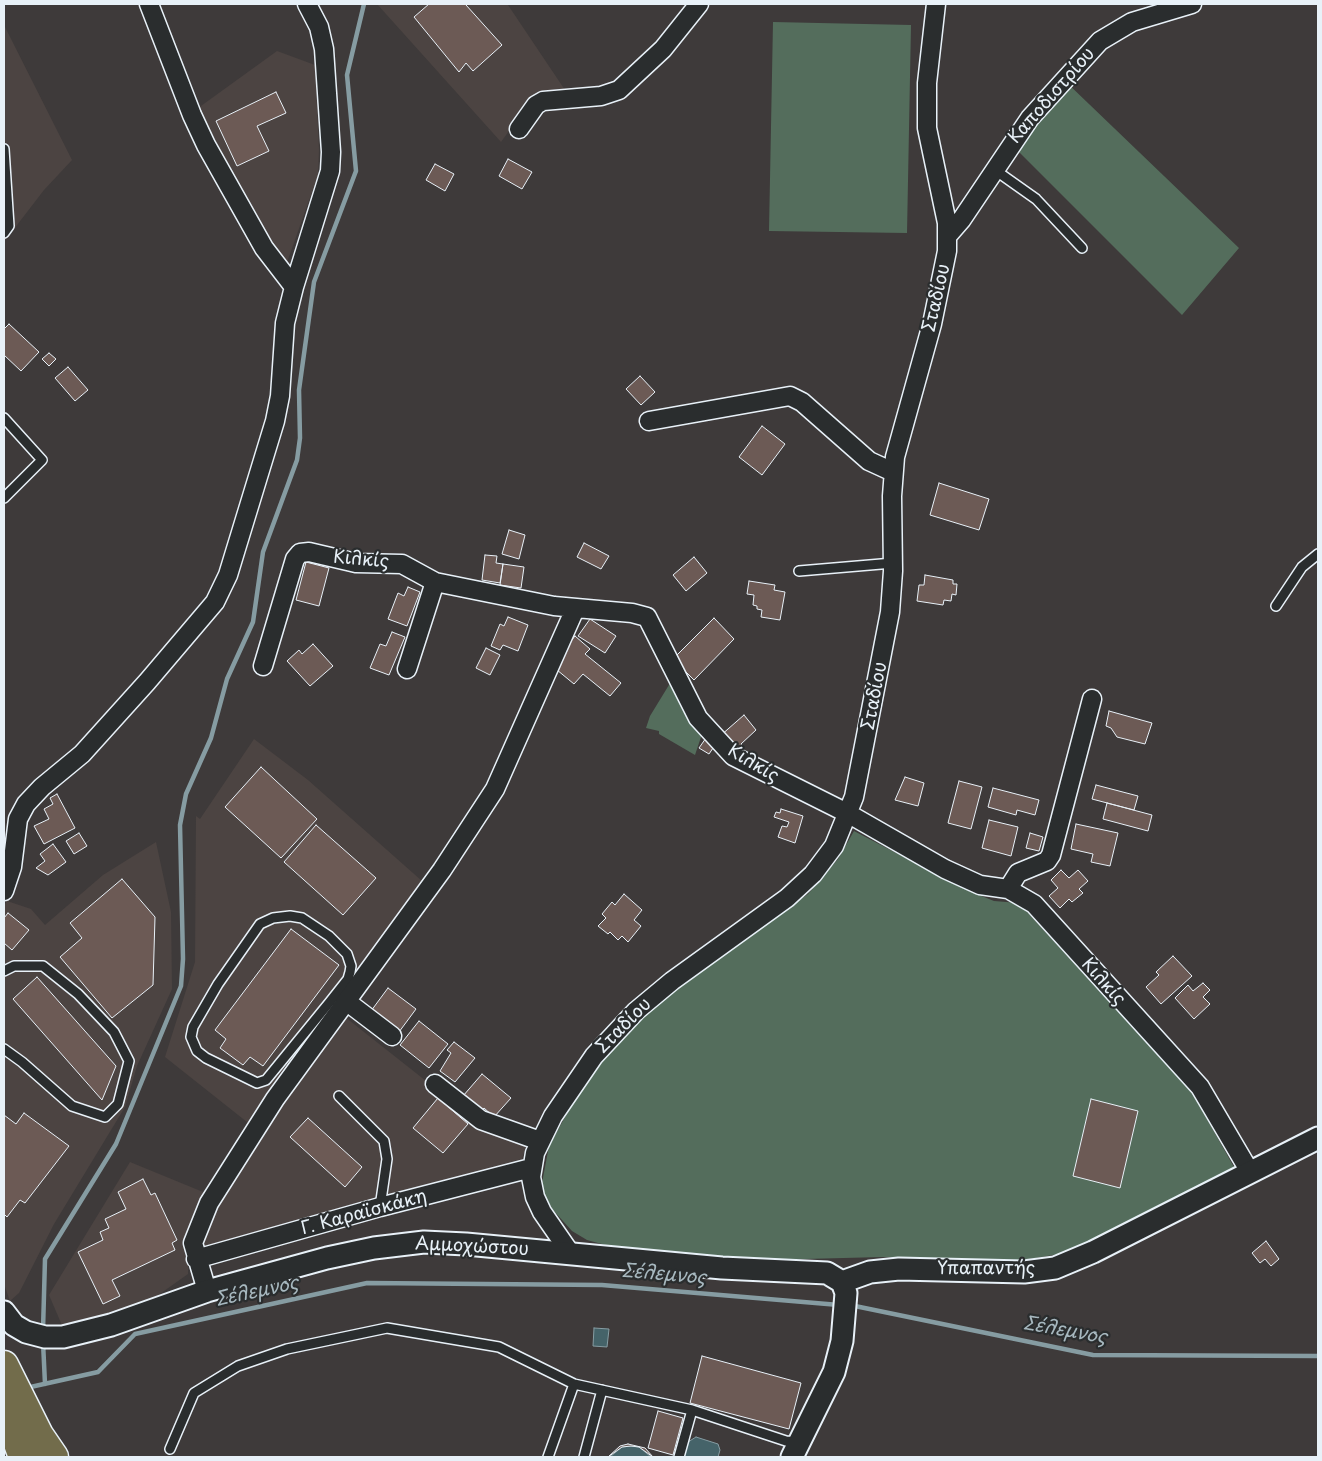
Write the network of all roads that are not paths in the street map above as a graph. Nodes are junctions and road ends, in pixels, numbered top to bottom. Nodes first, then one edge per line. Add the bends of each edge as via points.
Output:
1 (149, 4) edge
2 (308, 4) edge
3 (699, 4) edge
4 (936, 4) edge
5 (1192, 4) edge
6 (519, 129) dead end
7 (4, 149) edge
8 (995, 170) junction
9 (4, 233) edge
10 (949, 234) junction
11 (1082, 248) dead end
12 (294, 287) junction
13 (4, 418) edge
14 (649, 421) dead end
15 (893, 472) junction
16 (4, 498) edge
17 (1318, 554) edge
18 (893, 563) junction
19 (798, 571) dead end
20 (435, 582) junction
21 (1276, 606) dead end
22 (575, 609) junction
23 (263, 666) dead end
24 (407, 669) dead end
25 (1092, 699) dead end
26 (849, 814) junction
27 (1008, 890) junction
28 (4, 892) edge
29 (4, 971) edge
30 (346, 1001) junction
31 (305, 1034) junction
32 (324, 1034) junction
33 (392, 1036) dead end
34 (4, 1049) edge
35 (435, 1084) dead end
36 (339, 1096) dead end
37 (1318, 1138) edge
38 (540, 1141) junction
39 (531, 1168) junction
40 (1250, 1172) junction
41 (380, 1207) junction
42 (571, 1254) junction
43 (196, 1259) junction
44 (844, 1288) junction
45 (207, 1291) junction
46 (4, 1312) edge
47 (4, 1365) edge
48 (574, 1384) junction
49 (602, 1390) junction
50 (4, 1406) edge
51 (692, 1410) junction
52 (170, 1450) dead end
53 (796, 1450) edge
54 (23, 1457) edge
55 (54, 1457) edge
56 (548, 1457) edge
57 (584, 1457) edge
58 (679, 1457) edge

1 - 12 street via 206,145 264,248
2 - 12 street via 319,27 324,49 331,161 324,194
3 - 6 street via 663,49 626,86 601,96 543,100
4 - 10 street, Σταδίου via 927,83 927,128
5 - 8 street, Καποδιστρίου via 1132,22 1100,41 1030,118
7 - 9 lane via 10,226
8 - 10 street, Καποδιστρίου
8 - 11 lane via 1036,199
10 - 15 street, Σταδίου via 932,324 904,418
12 - 28 street via 284,335 275,421 222,589 207,612 82,754 26,804 18,819 12,867
13 - 16 lane via 42,460
14 - 15 street via 790,396 802,402 869,461
15 - 18 street, Σταδίου
17 - 21 lane via 1302,567
18 - 19 lane
18 - 26 street, Σταδίου via 886,639
20 - 22 street, Κιλκίς
20 - 23 street, Κιλκίς via 402,564 356,563 300,553 295,559
20 - 24 street
22 - 26 street, Κιλκίς via 647,617 692,708 725,749 762,772
22 - 30 street via 495,789 442,870
25 - 27 street via 1052,855 1047,862 1018,872
26 - 27 street, Κιλκίς via 945,869 980,885
26 - 38 street, Σταδίου via 825,861 800,887 672,981 619,1027 572,1086
27 - 40 street, Κιλκίς via 1034,904 1200,1087
29 - 34 lane via 14,966 44,966 78,994 114,1032 129,1061 118,1104 105,1117 72,1106
30 - 32 street
30 - 33 street
31 - 31 lane via 266,1080 257,1083 206,1058 196,1051 191,1037 193,1027 223,977 260,924 273,918 302,918 329,936 347,954 351,966 348,978
31 - 32 lane
32 - 43 street via 275,1100 209,1203 194,1237
35 - 38 street via 481,1120
36 - 41 lane via 384,1142 388,1159
37 - 40 street, Υπαπαντής
38 - 39 street, Σταδίου
39 - 41 street, Γ. Καραϊσκάκη
39 - 42 street, Σταδίου via 538,1204
40 - 44 street, Υπαπαντής via 1055,1268 1024,1272 899,1269 870,1272
41 - 43 street, Γ. Καραϊσκάκη
42 - 44 street, Αμμοχώστου via 827,1274
42 - 45 street, Αμμοχώστου via 456,1243 399,1244 327,1258
43 - 45 street
44 - 53 street via 842,1341 834,1372
45 - 46 street, Αμμοχώστου via 111,1325 63,1337 26,1332 14,1325
47 - 55 highway
48 - 49 lane
48 - 52 lane via 499,1347 388,1328 287,1349 238,1366 194,1393
48 - 56 lane
49 - 51 lane
49 - 57 lane
50 - 54 highway
51 - 53 lane via 786,1441
51 - 58 lane

